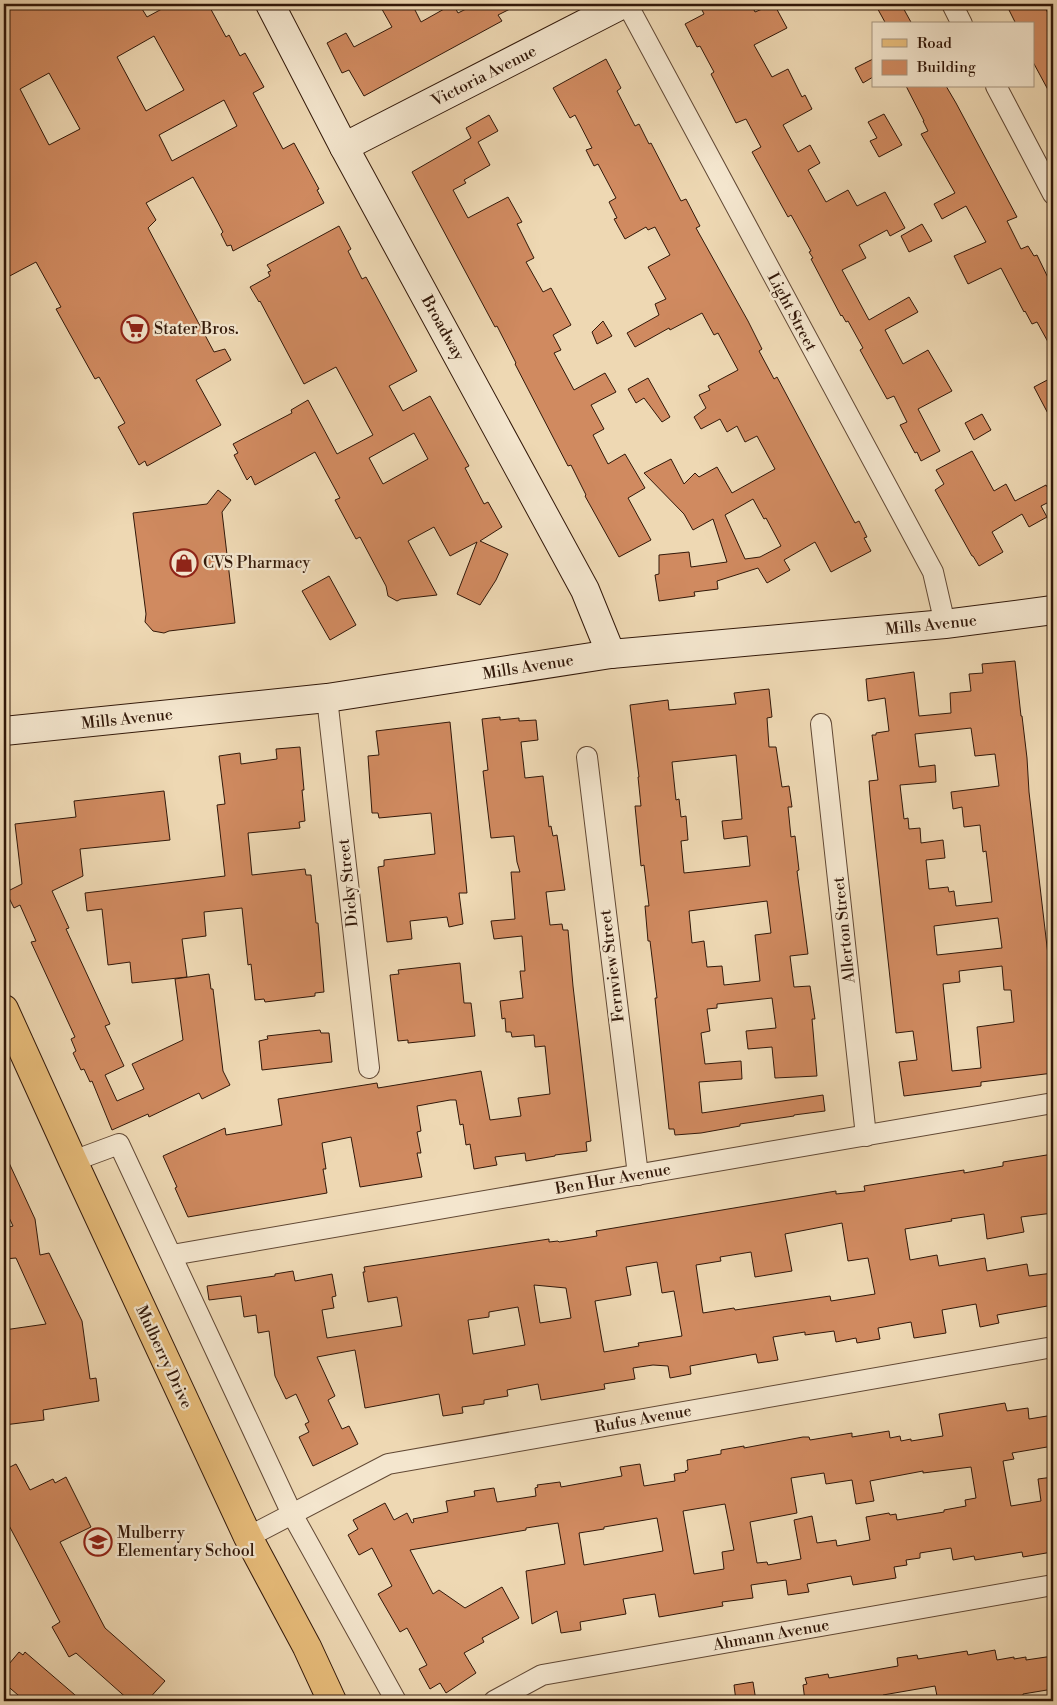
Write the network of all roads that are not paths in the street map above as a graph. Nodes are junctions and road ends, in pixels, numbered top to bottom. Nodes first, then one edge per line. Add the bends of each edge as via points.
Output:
1 (270, 4) edge
2 (623, 4) edge
3 (627, 4) edge
4 (952, 4) edge
5 (961, 22) edge
6 (997, 88) edge
7 (344, 147) junction
8 (1053, 194) edge
9 (1053, 610) edge
10 (944, 624) junction
11 (611, 654) junction
12 (327, 698) junction
13 (822, 724) dead end
14 (4, 731) edge
15 (587, 757) dead end
16 (4, 1009) edge
17 (368, 1068) dead end
18 (1053, 1103) edge
19 (866, 1136) junction
20 (73, 1161) junction
21 (638, 1175) junction
22 (172, 1255) junction
23 (1053, 1347) edge
24 (292, 1514) junction
25 (248, 1537) junction
26 (1053, 1585) edge
27 (332, 1701) edge
28 (396, 1701) edge
29 (494, 1701) edge

1 - 7 main road, Broadway
2 - 7 main road, Victoria Avenue
3 - 10 street, Light Street via 933,572
4 - 5 street
6 - 8 street
7 - 11 main road, Broadway via 585,590
9 - 10 main road, Mills Avenue
10 - 11 main road, Mills Avenue
11 - 12 main road, Mills Avenue
12 - 14 main road, Mills Avenue
12 - 17 street, Dicky Street
13 - 19 street, Allerton Street
15 - 21 street, Fernview Street
16 - 20 main road, Mulberry Drive
18 - 19 street, Ben Hur Avenue
19 - 21 street, Ben Hur Avenue
20 - 22 street via 120,1144
20 - 25 main road, Mulberry Drive
21 - 22 street, Ben Hur Avenue
22 - 24 street
23 - 24 street, Rufus Avenue via 388,1464
24 - 25 street, Rufus Avenue
24 - 28 street
25 - 27 main road, Mulberry Drive
26 - 29 street, Ahmann Avenue via 542,1676

